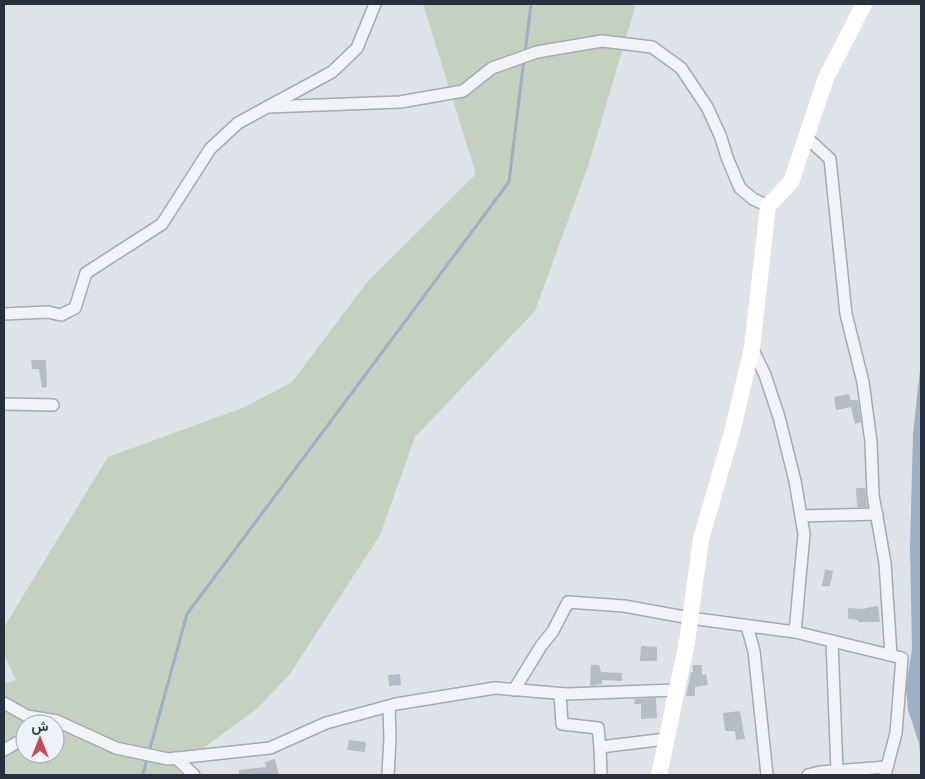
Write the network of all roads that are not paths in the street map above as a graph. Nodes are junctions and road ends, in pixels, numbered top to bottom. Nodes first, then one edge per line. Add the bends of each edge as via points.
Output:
1 (374, 4) edge
2 (864, 4) edge
3 (268, 107) junction
4 (806, 137) junction
5 (768, 206) junction
6 (4, 314) edge
7 (752, 348) junction
8 (4, 404) edge
9 (53, 405) dead end
10 (876, 514) junction
11 (801, 516) junction
12 (690, 618) junction
13 (747, 626) junction
14 (795, 632) junction
15 (832, 641) junction
16 (890, 656) junction
17 (514, 690) junction
18 (676, 690) junction
19 (560, 694) junction
20 (4, 703) edge
21 (389, 706) junction
22 (23, 714) edge
23 (65, 727) edge
24 (666, 739) junction
25 (15, 744) edge
26 (600, 748) junction
27 (4, 750) edge
28 (176, 758) junction
29 (886, 771) edge
30 (833, 773) edge
31 (194, 775) edge
32 (388, 775) edge
33 (601, 775) edge
34 (659, 775) edge
35 (768, 775) edge
36 (808, 775) edge

1 - 3 street via 358,48 332,72
2 - 4 street via 826,78
3 - 5 street via 400,102 463,91 492,68 537,52 602,41 652,47 682,68 707,107 740,188
3 - 6 street via 238,123 210,149 162,224 86,273 75,308 61,315 48,312
4 - 5 street via 792,182
4 - 10 street via 830,159 846,314 863,382 871,442
5 - 7 street
7 - 11 street via 779,417
7 - 12 street via 701,539
8 - 9 street
10 - 11 street
10 - 16 street via 885,563
11 - 14 street via 804,534
12 - 13 street
12 - 17 street via 624,606 568,602
12 - 18 street
13 - 14 street
13 - 35 street via 754,651
14 - 15 street
15 - 16 street
15 - 30 street
16 - 29 street via 902,658 896,733
17 - 19 street
17 - 21 street via 495,688
18 - 19 street
18 - 24 street
19 - 26 street via 562,724 598,728
20 - 22 street
21 - 28 street via 326,723 270,748
21 - 32 street
23 - 28 street via 116,748
24 - 26 street
24 - 34 street
25 - 27 street
26 - 33 street
28 - 31 street
29 - 30 street
30 - 36 street

